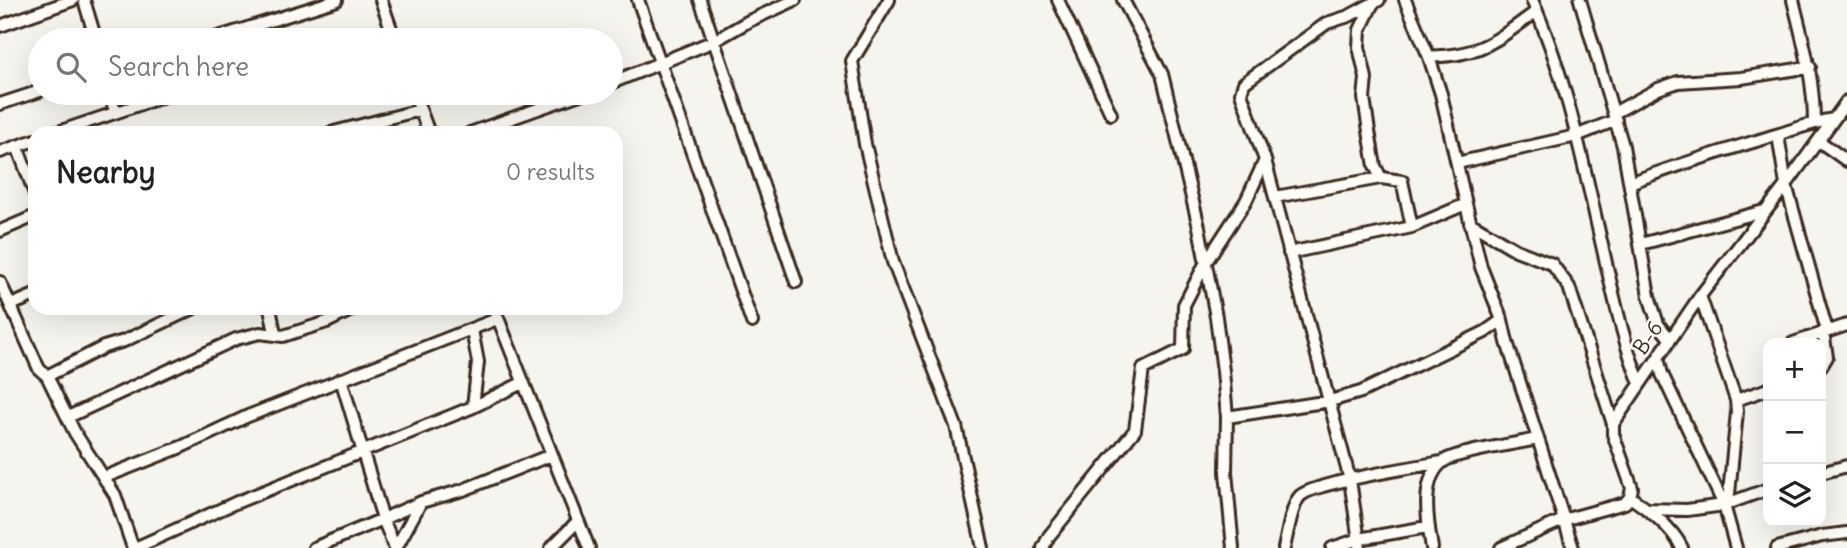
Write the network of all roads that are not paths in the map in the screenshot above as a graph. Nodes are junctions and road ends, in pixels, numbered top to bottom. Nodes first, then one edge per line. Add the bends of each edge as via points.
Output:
1 (73, 0) edge
2 (84, 0) edge
3 (337, 0) edge
4 (381, 0) edge
5 (638, 0) edge
6 (700, 0) edge
7 (795, 0) edge
8 (889, 0) edge
9 (1058, 0) edge
10 (1123, 0) edge
11 (1405, 0) edge
12 (1532, 0) edge
13 (1580, 0) edge
14 (1793, 0) edge
15 (783, 3) edge
16 (1376, 3) edge
17 (1537, 11) junction
18 (0, 26) edge
19 (92, 28) edge
20 (247, 28) edge
21 (391, 28) edge
22 (714, 41) junction
23 (1429, 57) junction
24 (660, 63) junction
25 (1810, 67) junction
26 (623, 78) edge
27 (28, 95) edge
28 (1847, 101) edge
29 (0, 104) edge
30 (113, 105) edge
31 (137, 105) edge
32 (418, 105) edge
33 (549, 105) edge
34 (420, 110) junction
35 (115, 112) junction
36 (1111, 114) dead end
37 (1615, 116) junction
38 (1834, 119) junction
39 (1814, 122) junction
40 (75, 126) edge
41 (376, 126) edge
42 (426, 126) edge
43 (490, 126) edge
44 (1778, 135) junction
45 (1576, 136) junction
46 (1819, 141) junction
47 (28, 142) edge
48 (17, 146) junction
49 (0, 152) edge
50 (1265, 160) junction
51 (1847, 161) edge
52 (1457, 163) junction
53 (28, 175) edge
54 (1381, 178) junction
55 (1630, 183) junction
56 (1786, 185) junction
57 (1275, 197) junction
58 (1466, 204) junction
59 (1764, 211) junction
60 (28, 219) edge
61 (1470, 223) junction
62 (1412, 227) junction
63 (0, 231) edge
64 (1641, 244) junction
65 (1289, 253) junction
66 (1206, 262) junction
67 (0, 282) edge
68 (796, 282) dead end
69 (1700, 296) junction
70 (28, 298) edge
71 (11, 304) junction
72 (179, 315) edge
73 (271, 315) edge
74 (341, 315) edge
75 (494, 315) edge
76 (495, 315) edge
77 (1502, 320) junction
78 (752, 322) dead end
79 (1847, 325) edge
80 (472, 330) junction
81 (1825, 331) junction
82 (275, 333) junction
83 (1806, 338) edge
84 (1826, 338) edge
85 (1670, 339) junction
86 (1658, 358) junction
87 (47, 376) junction
88 (341, 379) junction
89 (523, 383) junction
90 (1640, 383) junction
91 (1763, 391) edge
92 (1736, 400) junction
93 (1330, 401) junction
94 (473, 407) junction
95 (68, 417) junction
96 (1227, 417) junction
97 (1612, 424) junction
98 (1538, 439) junction
99 (362, 450) junction
100 (551, 455) junction
101 (1442, 462) junction
102 (1847, 466) edge
103 (1826, 472) edge
104 (106, 477) junction
105 (1350, 480) junction
106 (1763, 491) edge
107 (1630, 496) junction
108 (421, 502) junction
109 (1726, 504) junction
110 (1648, 509) junction
111 (383, 519) junction
112 (1563, 520) junction
113 (579, 521) junction
114 (1427, 527) junction
115 (1847, 533) edge
116 (1359, 544) edge
117 (134, 548) edge
118 (314, 548) edge
119 (396, 548) edge
120 (551, 548) edge
121 (589, 548) edge
122 (983, 548) edge
123 (1043, 548) edge
124 (1233, 548) edge
125 (1284, 548) edge
126 (1332, 548) edge
127 (1432, 548) edge
128 (1501, 548) edge
129 (1573, 548) edge
130 (1682, 548) edge
131 (1736, 548) edge
132 (1777, 548) edge

1 - 18 street
2 - 19 street
3 - 20 street
4 - 21 street
5 - 24 street
6 - 22 street
7 - 15 street
8 - 122 street via 852,61 866,144 896,272 956,426
9 - 36 street
10 - 66 street via 1162,75
11 - 23 street
12 - 17 street
13 - 37 street
14 - 25 street
15 - 22 street
16 - 50 street via 1327,23 1244,83 1241,93
16 - 54 street via 1360,30 1359,47 1371,147
17 - 23 street via 1477,49
17 - 45 street via 1552,47
22 - 24 street
22 - 68 street
23 - 52 street
24 - 26 street
24 - 78 street
25 - 37 street via 1678,82
25 - 39 street
27 - 29 street
28 - 38 street, B-6
30 - 35 street
31 - 35 street
32 - 34 street
33 - 43 street
34 - 41 street
34 - 42 street
35 - 40 street
37 - 45 street
37 - 55 street
38 - 39 street
38 - 46 street, B-6
39 - 44 street
44 - 55 street via 1691,159
44 - 56 street
45 - 52 street
45 - 90 street via 1617,312
46 - 51 street
46 - 56 street, B-6
47 - 48 street
48 - 49 street
48 - 53 street
50 - 57 street
50 - 66 street via 1247,201
52 - 58 street
54 - 57 street
54 - 62 street via 1402,181
55 - 64 street
56 - 59 street, B-6
56 - 81 street
57 - 65 street
58 - 61 street
58 - 62 street
59 - 64 street
59 - 69 street, B-6
60 - 63 street
61 - 77 street
61 - 97 street via 1516,250 1552,264 1562,276
62 - 65 street
64 - 85 street via 1653,311
65 - 93 street
66 - 96 street
66 - 123 street via 1184,304 1183,349 1143,369 1135,430
67 - 71 street
69 - 85 street, B-6
69 - 92 street
70 - 71 street
71 - 87 street via 39,369
72 - 87 street
73 - 82 street
74 - 82 street via 283,336
75 - 80 street
76 - 89 street
77 - 93 street via 1362,392
77 - 98 street
79 - 81 street
80 - 88 street
80 - 94 street via 478,362
81 - 83 street
81 - 84 street
82 - 95 street via 236,339
85 - 86 street, B-6
86 - 90 street, B-6
86 - 109 street via 1661,374
87 - 95 street
88 - 99 street
88 - 104 street
89 - 94 street
89 - 100 street
90 - 97 street, B-6
91 - 92 street
92 - 109 street
93 - 96 street
93 - 105 street
94 - 99 street
95 - 104 street
96 - 124 street via 1226,472
97 - 107 street via 1632,488
98 - 101 street
98 - 112 street
99 - 111 street
99 - 117 street
100 - 108 street
100 - 113 street
101 - 105 street
101 - 114 street via 1426,502
102 - 103 street
104 - 117 street
105 - 116 street
105 - 125 street via 1299,497
106 - 109 street
107 - 110 street
107 - 112 street via 1625,503
108 - 111 street
108 - 119 street
109 - 110 street
109 - 131 street
110 - 130 street
111 - 118 street
111 - 119 street
112 - 128 street
112 - 129 street
113 - 120 street
113 - 121 street
114 - 116 street
114 - 127 street
115 - 132 street
116 - 126 street

